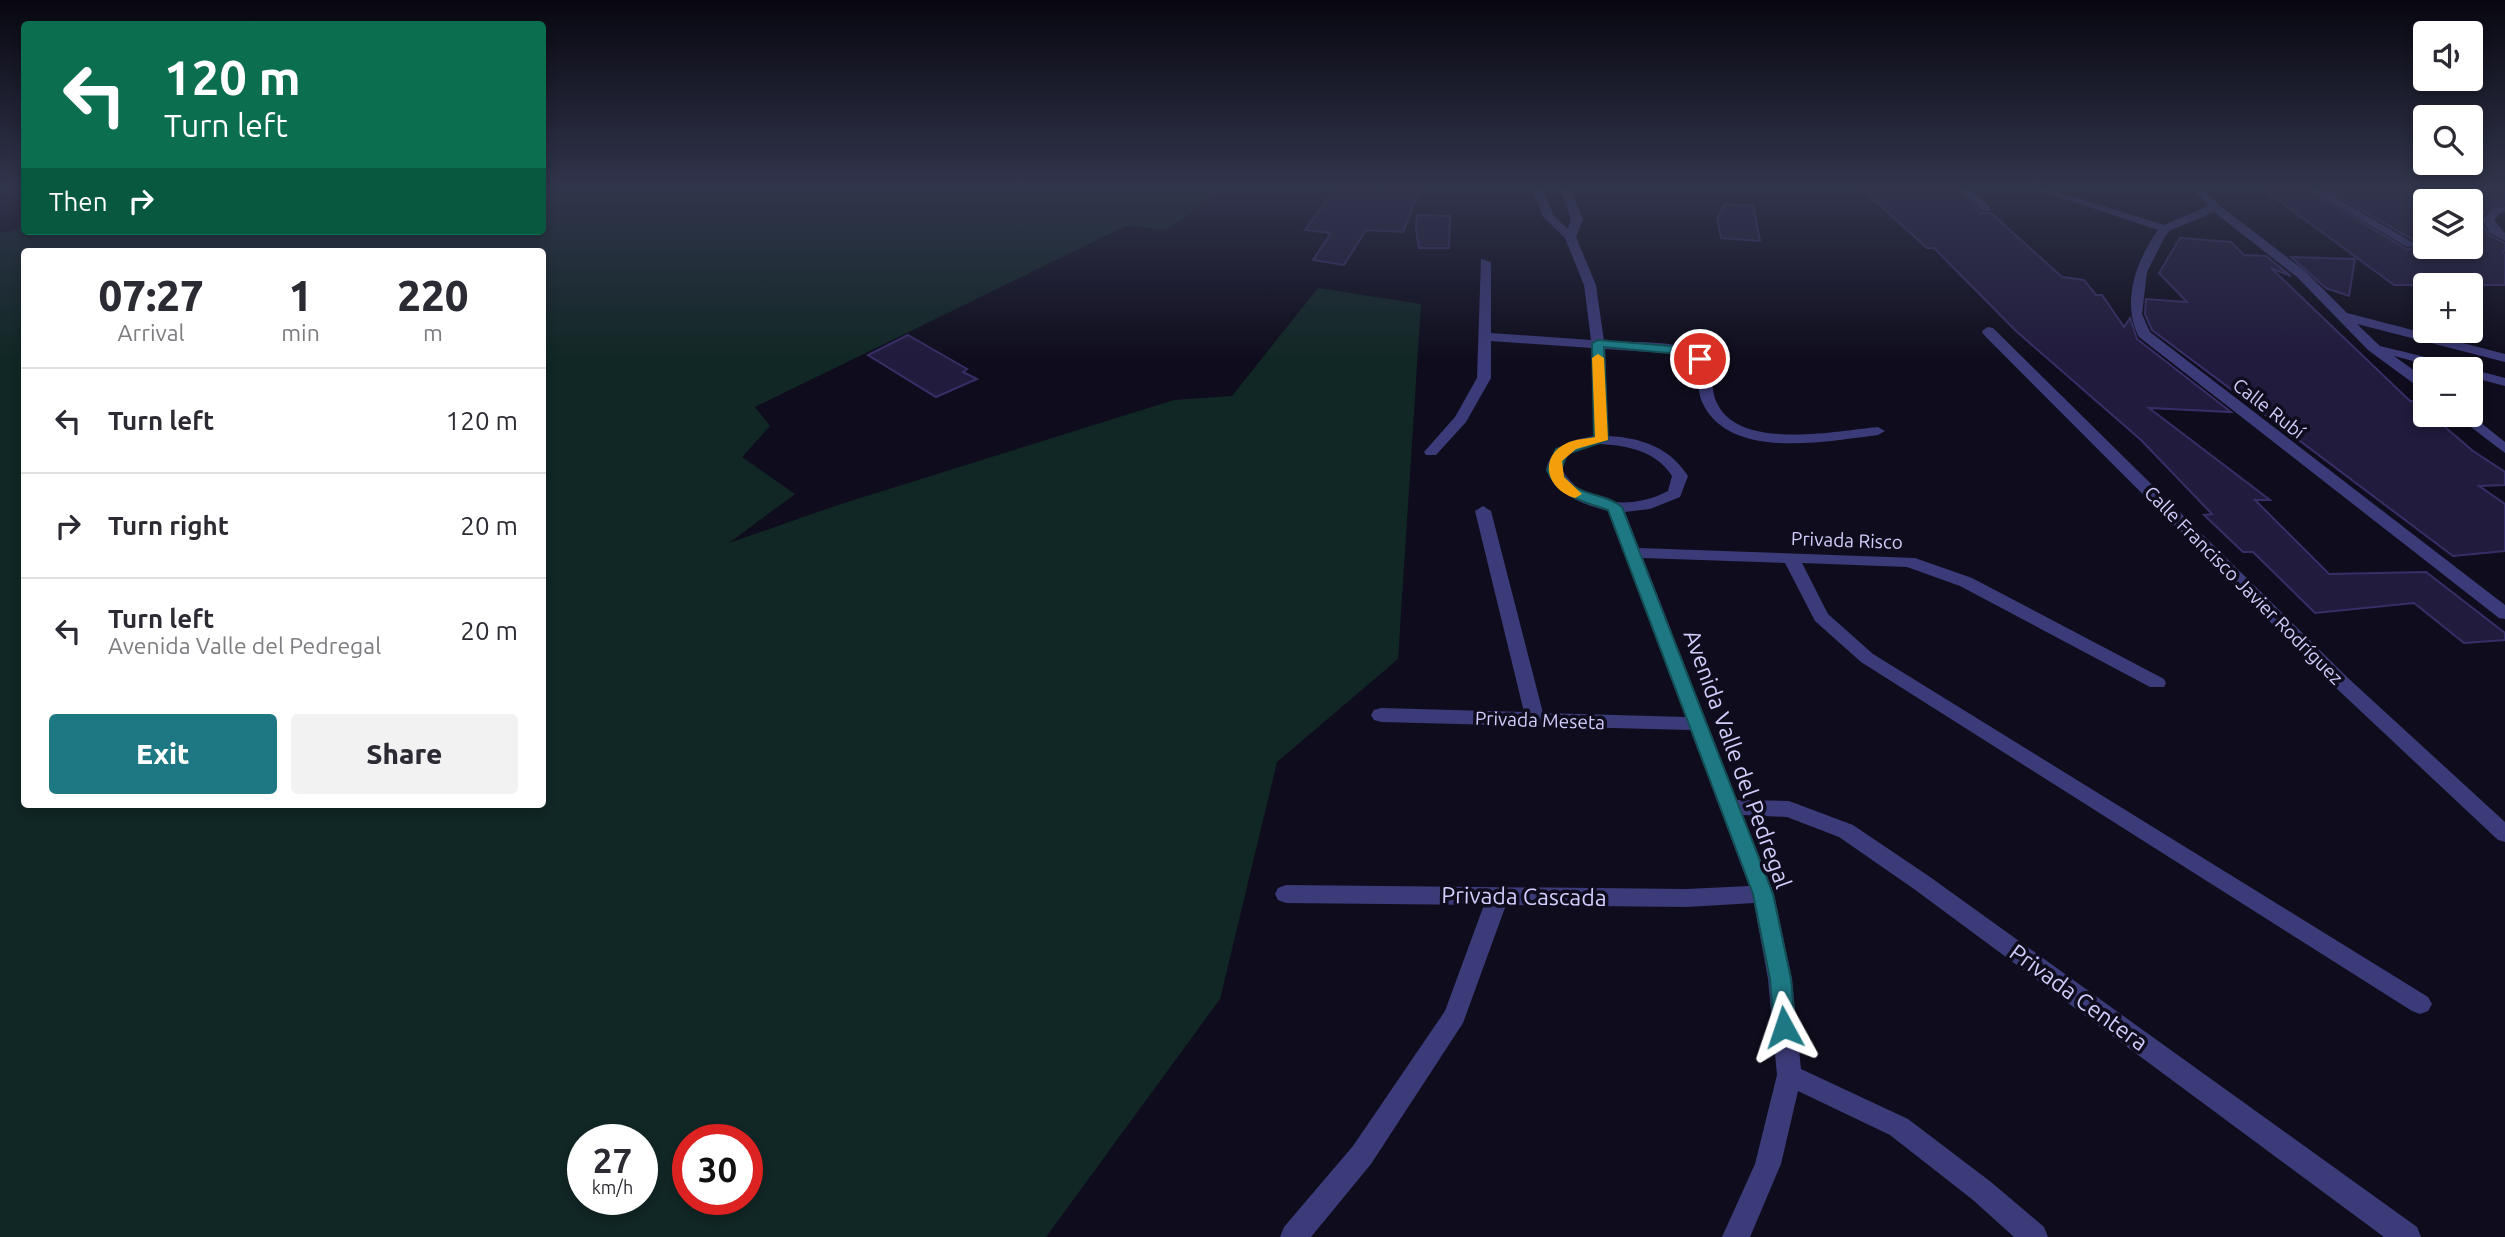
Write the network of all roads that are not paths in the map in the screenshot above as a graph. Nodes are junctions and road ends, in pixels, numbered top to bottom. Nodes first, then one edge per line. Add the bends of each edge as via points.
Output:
1 (1573, 244) edge
2 (2157, 244) edge
3 (2263, 244) edge
4 (1485, 262) dead end
5 (2340, 315) junction
6 (1988, 331) dead end
7 (1485, 337) junction
8 (1598, 343) junction
9 (2373, 347) junction
10 (2413, 357) edge
11 (2505, 358) edge
12 (2413, 376) edge
13 (2483, 376) edge
14 (2505, 382) edge
15 (2477, 427) edge
16 (1878, 431) dead end
17 (1601, 440) junction
18 (2505, 449) edge
19 (1431, 452) dead end
20 (1615, 507) junction
21 (1483, 510) dead end
22 (1633, 553) junction
23 (1792, 560) junction
24 (2505, 614) edge
25 (2157, 683) dead end
26 (1381, 715) dead end
27 (1535, 720) junction
28 (1698, 724) junction
29 (1730, 807) junction
30 (2505, 834) edge
31 (1286, 894) dead end
32 (1763, 894) junction
33 (1499, 895) junction
34 (2420, 1004) dead end
35 (1788, 1075) junction
36 (1294, 1237) edge
37 (1736, 1237) edge
38 (2034, 1237) edge
39 (2407, 1237) edge

1 - 8 street via 1590,285
2 - 24 street, Calle Rubí via 2141,272 2136,314 2144,334
3 - 5 street via 2301,274
4 - 7 street
5 - 9 street
5 - 11 street
6 - 30 street, Calle Francisco Javier Rodríguez via 2341,682
7 - 8 street
7 - 19 street via 1484,378 1461,419
8 - 16 street via 1683,351 1700,359 1707,369 1708,400 1718,420 1741,431 1769,439
8 - 17 street
9 - 10 street
9 - 12 street
13 - 14 street
15 - 18 street
17 - 20 street via 1561,452 1554,470 1557,479 1580,497
17 - 20 street via 1652,450 1666,457 1680,475 1675,494 1665,501
20 - 22 street, Avenida Valle del Pedregal
21 - 27 street
22 - 23 street, Privada Risco
22 - 28 street, Avenida Valle del Pedregal
23 - 25 street, Privada Risco via 1909,562 1966,582
23 - 34 street via 1821,617 1867,658
26 - 27 street, Privada Meseta
27 - 28 street, Privada Meseta
28 - 29 street, Avenida Valle del Pedregal
29 - 32 street, Avenida Valle del Pedregal
29 - 39 street, Privada Centera via 1789,809 1846,831
31 - 33 street, Privada Cascada
32 - 33 street, Privada Cascada via 1687,898
32 - 35 street, Avenida Valle del Pedregal via 1780,979
33 - 36 street via 1455,1016 1362,1155
35 - 37 street, Avenida Valle del Pedregal via 1768,1164
35 - 38 street via 1899,1127

